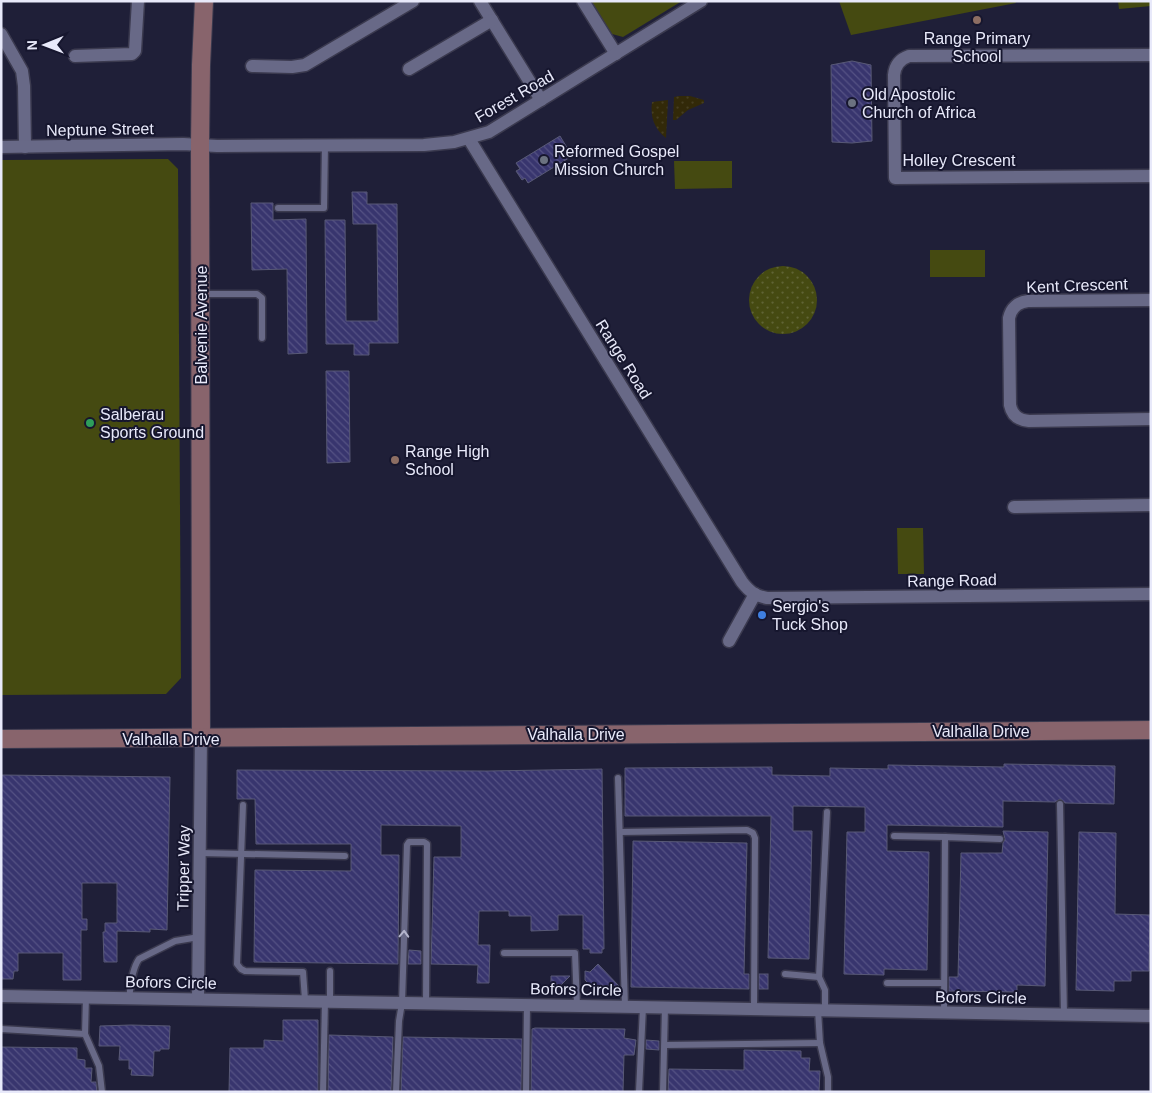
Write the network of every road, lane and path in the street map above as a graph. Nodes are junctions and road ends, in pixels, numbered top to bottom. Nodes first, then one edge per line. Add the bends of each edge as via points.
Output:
1 (138, 1) edge
2 (204, 1) edge
3 (413, 1) edge
4 (480, 1) edge
5 (583, 1) edge
6 (701, 1) edge
7 (492, 20) junction
8 (1, 34) edge
9 (616, 54) junction
10 (1151, 55) edge
11 (75, 56) dead end
12 (252, 66) dead end
13 (409, 69) dead end
14 (541, 100) junction
15 (469, 139) junction
16 (325, 144) junction
17 (200, 145) junction
18 (1, 147) edge
19 (25, 147) junction
20 (1151, 176) edge
21 (278, 208) dead end
22 (201, 294) junction
23 (1151, 300) edge
24 (262, 338) dead end
25 (1151, 420) edge
26 (1151, 505) edge
27 (1014, 507) dead end
28 (755, 594) junction
29 (1151, 594) edge
30 (729, 640) dead end
31 (1151, 730) edge
32 (201, 738) junction
33 (1, 739) edge
34 (618, 778) dead end
35 (1060, 804) dead end
36 (243, 805) dead end
37 (827, 812) dead end
38 (621, 832) junction
39 (894, 836) dead end
40 (945, 837) junction
41 (1000, 839) dead end
42 (200, 853) junction
43 (241, 854) junction
44 (345, 856) dead end
45 (199, 938) junction
46 (504, 953) dead end
47 (330, 971) dead end
48 (785, 974) dead end
49 (819, 977) junction
50 (887, 983) dead end
51 (944, 984) junction
52 (1, 996) edge
53 (86, 997) junction
54 (129, 998) junction
55 (198, 999) junction
56 (305, 1000) junction
57 (328, 1001) junction
58 (402, 1002) junction
59 (426, 1003) junction
60 (527, 1005) junction
61 (577, 1006) junction
62 (625, 1007) junction
63 (643, 1007) junction
64 (665, 1007) junction
65 (754, 1009) junction
66 (821, 1010) junction
67 (944, 1013) junction
68 (1064, 1015) junction
69 (1151, 1016) edge
70 (1, 1029) edge
71 (85, 1034) junction
72 (820, 1043) junction
73 (665, 1045) junction
74 (102, 1092) edge
75 (323, 1092) edge
76 (396, 1092) edge
77 (526, 1092) edge
78 (639, 1092) edge
79 (663, 1092) edge
80 (828, 1092) edge

1 - 11 street via 132,54
2 - 17 main road, Balvenie Avenue
3 - 12 street via 305,65
4 - 7 street
5 - 9 street
6 - 9 street, Forest Road
7 - 13 street
7 - 14 street
8 - 19 street via 22,71
9 - 14 street, Forest Road
10 - 20 street, Holley Crescent via 910,56 901,60 894,75 895,178
14 - 15 street, Forest Road via 489,132
15 - 16 street, Forest Road via 424,145
15 - 28 street, Range Road via 742,582
16 - 17 street, Forest Road
16 - 21 lane via 324,208
17 - 19 street, Neptune Street
17 - 22 main road, Balvenie Avenue
18 - 19 street, Neptune Street
22 - 24 lane via 257,294 262,298
22 - 32 main road, Balvenie Avenue
23 - 25 street, Kent Crescent via 1023,302 1011,310 1009,322 1010,405 1018,419 1029,422
26 - 27 street
28 - 29 street, Range Road via 767,598
28 - 30 street
31 - 32 main road, Valhalla Drive
32 - 33 main road, Valhalla Drive
32 - 42 street, Tripper Way
34 - 38 lane
35 - 68 lane
36 - 43 lane
37 - 49 lane
38 - 62 lane
38 - 65 lane via 746,830 753,833
39 - 40 lane
40 - 41 lane
40 - 51 lane
42 - 43 lane
42 - 45 street, Tripper Way
43 - 44 lane
43 - 56 lane via 238,967 303,972
45 - 54 lane via 174,941 140,959
45 - 55 street, Tripper Way
46 - 61 lane via 575,953
47 - 57 lane
48 - 49 lane
49 - 66 lane via 825,990
50 - 51 lane
51 - 67 lane
52 - 53 street, Bofors Circle
53 - 54 street, Bofors Circle
53 - 71 lane
54 - 55 street, Bofors Circle
55 - 56 street, Bofors Circle
56 - 57 street, Bofors Circle
57 - 58 street, Bofors Circle
57 - 75 lane
58 - 59 street, Bofors Circle
58 -> 59 lane via 407,845 409,842 424,842 427,844
58 - 76 lane
59 - 60 street, Bofors Circle
60 - 61 street, Bofors Circle
60 - 77 lane
61 - 62 street, Bofors Circle
62 - 63 street, Bofors Circle
63 - 64 street, Bofors Circle
63 - 78 lane
64 - 65 street, Bofors Circle
64 - 73 lane
65 - 66 street, Bofors Circle
66 - 67 street, Bofors Circle
66 - 72 lane
67 - 68 street, Bofors Circle
68 - 69 street, Bofors Circle
70 - 71 lane
71 - 74 lane via 99,1066
72 - 73 lane
72 - 80 lane
73 - 79 lane

